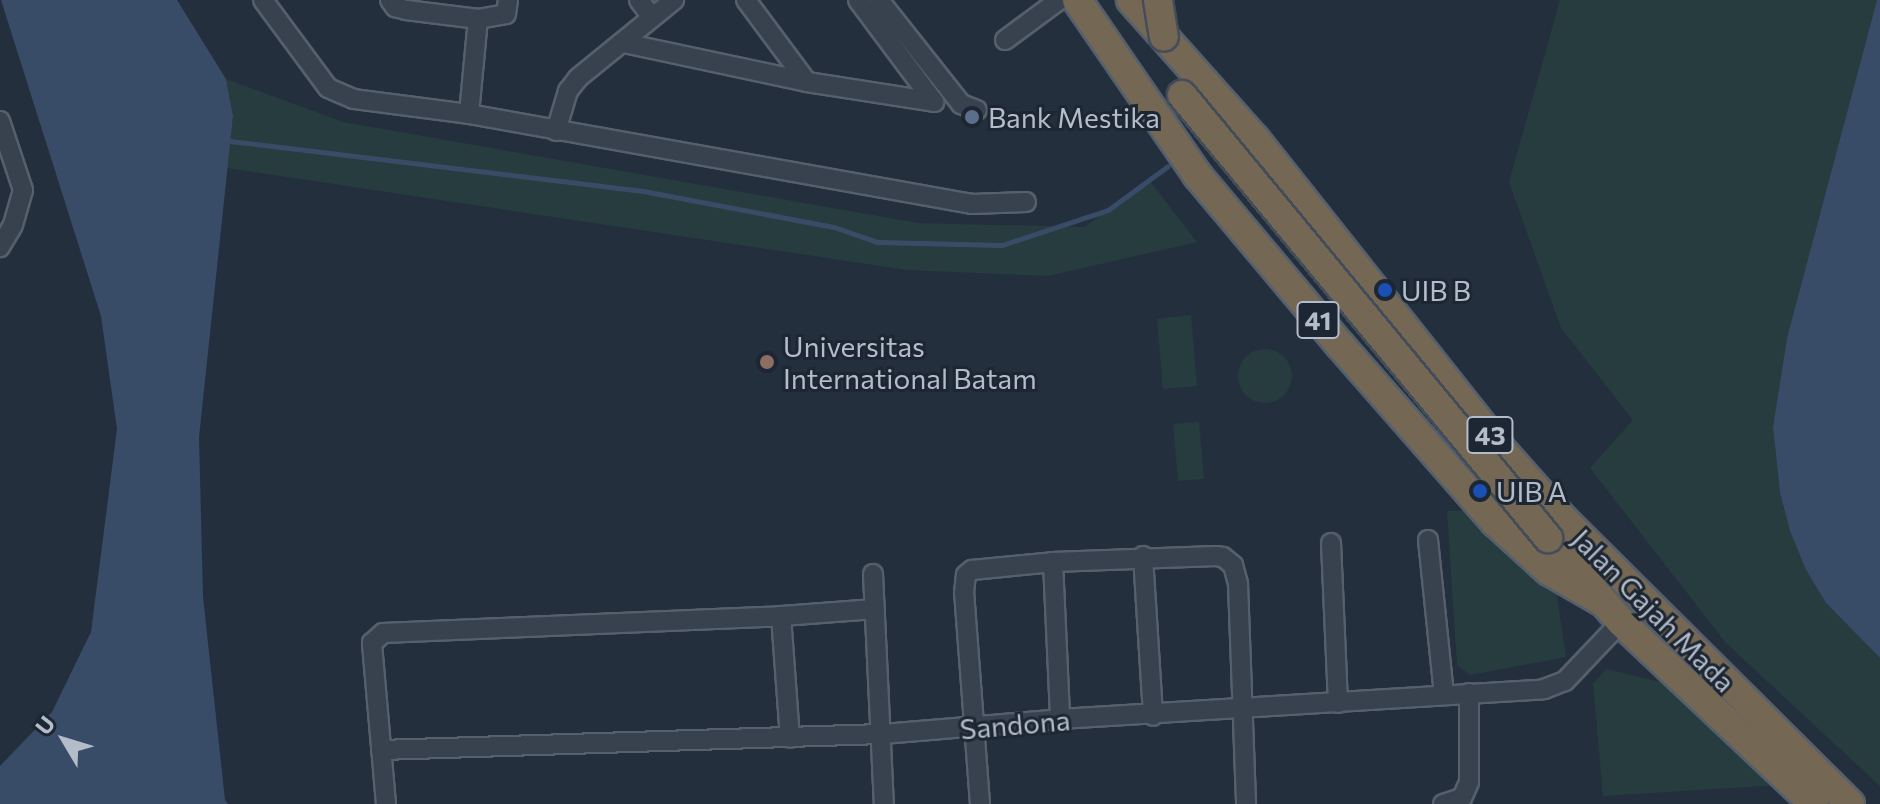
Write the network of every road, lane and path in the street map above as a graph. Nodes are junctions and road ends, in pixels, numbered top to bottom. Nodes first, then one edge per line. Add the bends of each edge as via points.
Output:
1 (263, 0) edge
2 (390, 0) edge
3 (508, 0) edge
4 (639, 0) edge
5 (674, 0) edge
6 (746, 0) edge
7 (858, 0) edge
8 (879, 0) edge
9 (1059, 0) edge
10 (1077, 0) edge
11 (1131, 0) edge
12 (1158, 0) edge
13 (652, 17) junction
14 (478, 19) junction
15 (1005, 40) dead end
16 (624, 43) junction
17 (807, 82) junction
18 (977, 110) dead end
19 (469, 114) junction
20 (0, 121) edge
21 (556, 131) junction
22 (1255, 139) junction
23 (1198, 176) junction
24 (1026, 202) dead end
25 (0, 247) edge
26 (1428, 540) dead end
27 (1331, 543) dead end
28 (1143, 556) junction
29 (1053, 562) junction
30 (873, 574) dead end
31 (1601, 601) junction
32 (875, 609) junction
33 (781, 616) junction
34 (1621, 622) junction
35 (1469, 693) junction
36 (1444, 694) junction
37 (1338, 703) junction
38 (1244, 709) junction
39 (1153, 716) junction
40 (1060, 719) junction
41 (974, 729) junction
42 (883, 734) junction
43 (790, 738) junction
44 (381, 750) junction
45 (386, 804) edge
46 (884, 804) edge
47 (980, 804) edge
48 (1246, 804) edge
49 (1443, 804) edge
50 (1814, 804) edge
51 (1850, 804) edge

1 - 19 street via 335,93
2 - 14 street via 406,10
3 - 14 street via 506,14
4 - 13 street
5 - 13 street
6 - 17 street
7 - 17 street via 934,102
8 - 18 street via 961,104
9 - 15 street
10 - 23 highway, 41
11 - 22 highway, Jalan Gajah Mada / 43
12 - 31 highway, Jalan Gajah Mada / 43, bridge via 1182,95
13 - 16 street
14 - 19 street
16 - 17 street
16 - 21 street via 578,78 568,91
19 - 21 street
20 - 25 street via 23,190
21 - 24 street via 972,204
22 - 23 highway via 1239,135 1213,142 1203,152
22 - 51 highway, Jalan Gajah Mada / 43 via 1500,448 1562,518
23 - 31 highway, 41 via 1495,522 1549,571
26 - 36 street
27 - 37 street
28 - 29 street
28 - 38 street via 1223,557 1233,565
28 - 39 street
29 - 40 street
29 - 41 street via 972,570 966,575
30 - 32 street
31 - 34 highway, Jalan Gajah Mada / 43
32 - 33 street
32 - 42 street
33 - 43 street
33 - 44 street via 383,633 372,643
34 - 35 street, Sandona via 1565,681 1544,689
34 - 50 highway, Jalan Gajah Mada / 43
35 - 36 street, Sandona
35 - 49 street via 1469,782 1462,798
36 - 37 street, Sandona
37 - 38 street, Sandona
38 - 39 street, Sandona
38 - 48 street
39 - 40 street, Sandona
40 - 41 street, Sandona
41 - 42 street, Sandona
41 - 47 street
42 - 43 street, Sandona
42 - 46 street
43 - 44 street, Sandona
44 - 45 street

